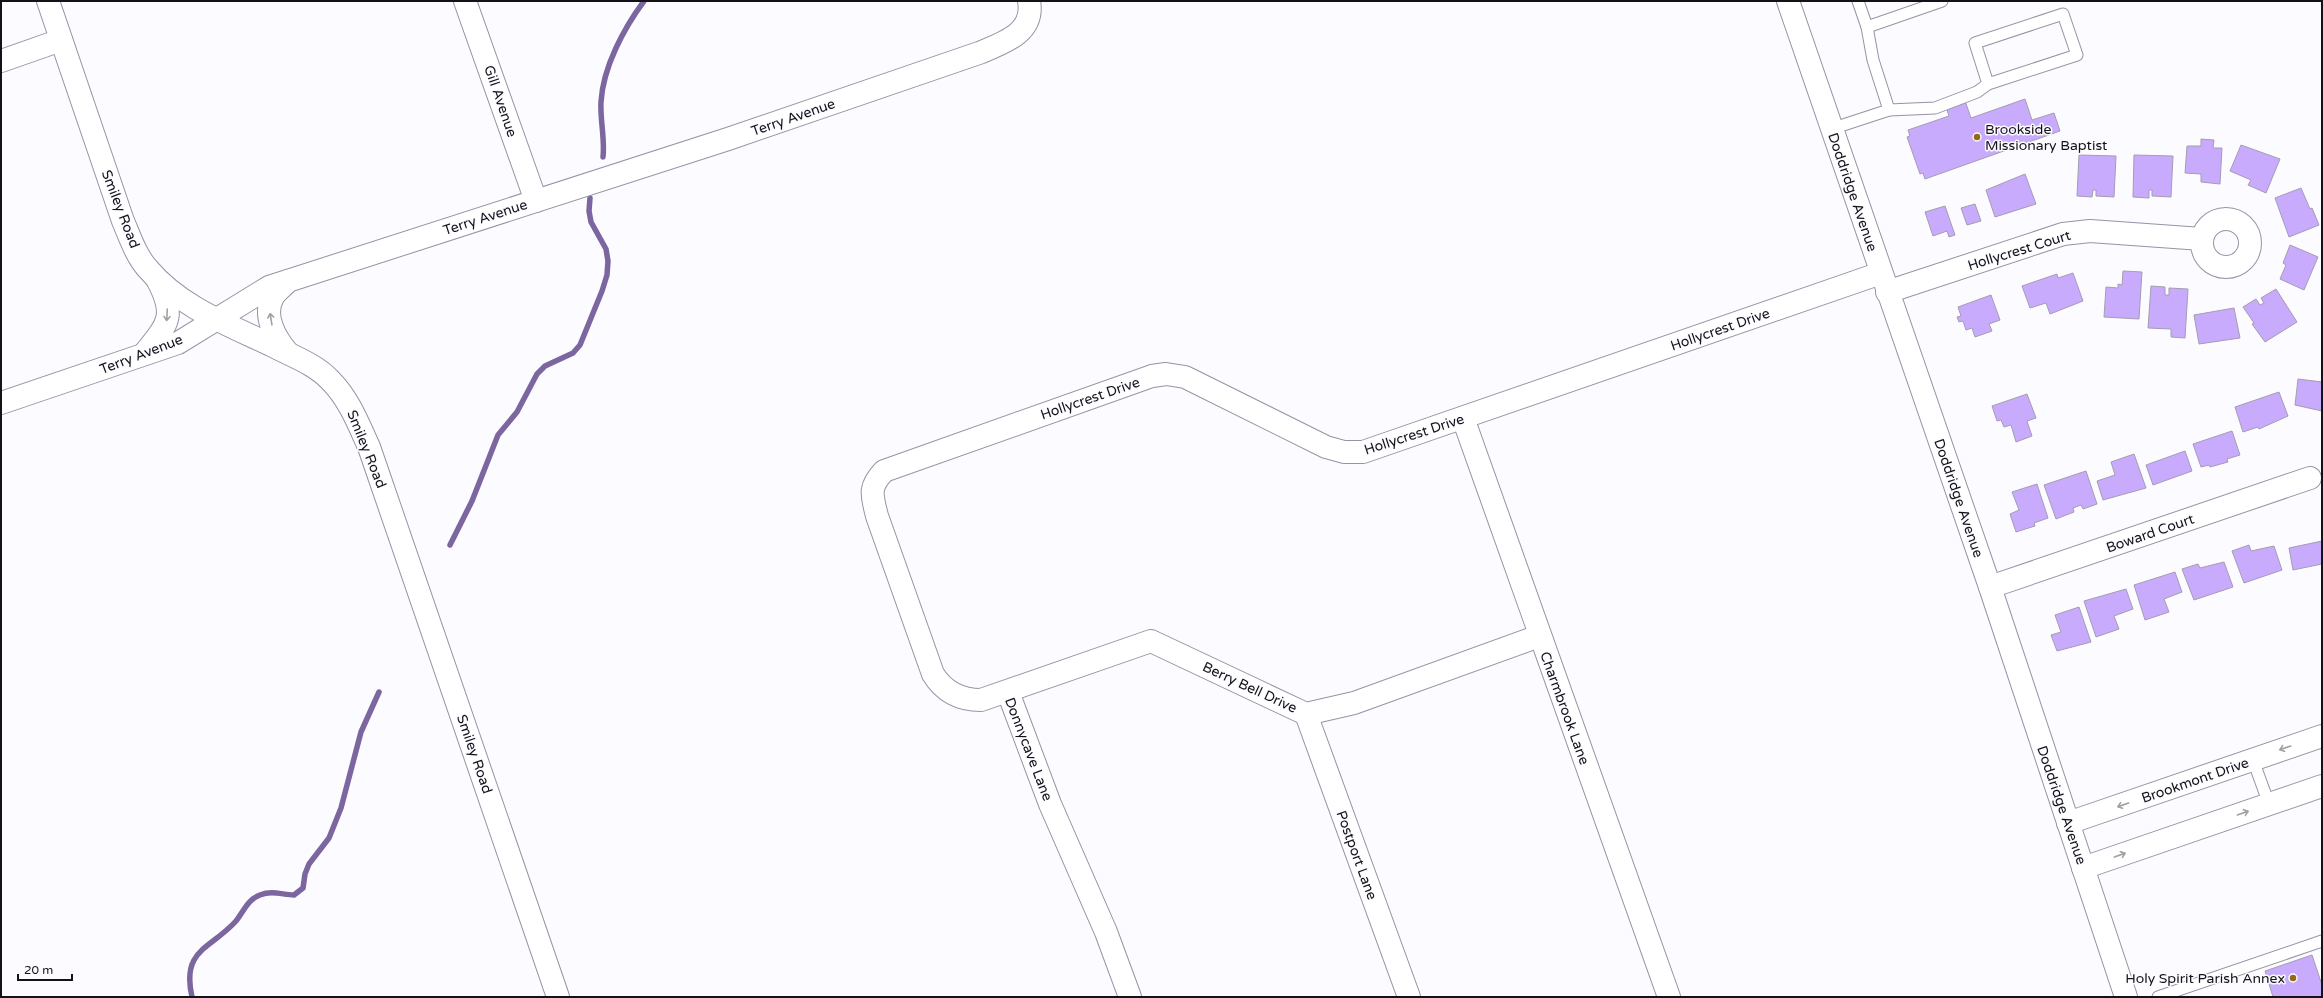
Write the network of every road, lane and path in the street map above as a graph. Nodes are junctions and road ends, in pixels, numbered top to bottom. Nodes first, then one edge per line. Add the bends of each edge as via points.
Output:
1 (48, 1) edge
2 (465, 1) edge
3 (1029, 1) edge
4 (1788, 1) edge
5 (1858, 1) edge
6 (1942, 1) edge
7 (1867, 27) junction
8 (61, 40) junction
9 (1, 61) edge
10 (1988, 84) junction
11 (1889, 110) junction
12 (1831, 129) junction
13 (536, 201) junction
14 (2202, 239) dead end
15 (157, 278) junction
16 (288, 281) junction
17 (1884, 282) junction
18 (215, 318) junction
19 (288, 353) junction
20 (144, 354) junction
21 (1, 403) edge
22 (1463, 418) junction
23 (884, 471) joint
24 (2310, 478) dead end
25 (1990, 587) junction
26 (1539, 636) junction
27 (1008, 692) junction
28 (1306, 714) junction
29 (2322, 736) edge
30 (2253, 760) junction
31 (2322, 786) edge
32 (2269, 804) junction
33 (2068, 823) junction
34 (2083, 868) junction
35 (2322, 941) edge
36 (558, 997) edge
37 (1130, 997) edge
38 (1409, 997) edge
39 (1669, 997) edge
40 (2126, 997) edge
41 (2158, 997) edge

1 - 8 street, Smiley Road
2 - 13 street, Gill Avenue
3 - 13 street, Terry Avenue via 1031,10 1027,23 1017,34 979,53 728,139
4 - 12 street, Doddridge Avenue
5 - 7 lane
6 - 7 lane
7 - 11 lane via 1872,60
8 - 9 street
8 - 15 street, Smiley Road via 123,221 143,262
10 - 10 lane via 2077,55 2063,14 1975,43
10 - 11 lane via 1976,92 1935,108
11 - 12 lane
12 - 17 street, Doddridge Avenue
13 - 16 street, Terry Avenue
14 - 17 street, Hollycrest Court via 2090,232 2063,234
15 - 18 street, Smiley Road via 188,304
15 -> 20 street via 168,300 167,326
16 - 18 street, Terry Avenue via 269,287
19 -> 16 street via 275,339 270,313 273,297
17 - 22 street, Hollycrest Drive
17 - 25 street, Doddridge Avenue
18 - 19 street, Smiley Road
18 - 20 street, Terry Avenue via 178,343
19 - 36 street, Smiley Road via 330,379 352,407 369,447
20 - 21 street, Terry Avenue
22 - 23 street, Hollycrest Drive via 1381,447 1363,452 1344,452 1312,440 1185,377 1166,374 1152,376
22 - 26 street, Charmbrook Lane
23 - 27 street, Donnycave Lane via 874,481 871,494 933,674 946,690 961,698 981,700
24 - 25 street, Boward Court
25 - 33 street, Doddridge Avenue
26 - 28 street, Berry Bell Drive via 1354,703
26 - 39 street, Charmbrook Lane
27 - 28 street, Berry Bell Drive via 1151,641
27 - 37 street, Donnycave Lane via 1050,804 1106,932
28 - 38 street, Postport Lane
29 -> 30 street, Brookmont Drive
30 - 32 lane
30 -> 33 street, Brookmont Drive
31 - 32 street
34 -> 32 street
33 - 34 street, Doddridge Avenue
34 - 40 street, Doddridge Avenue
35 - 41 lane

